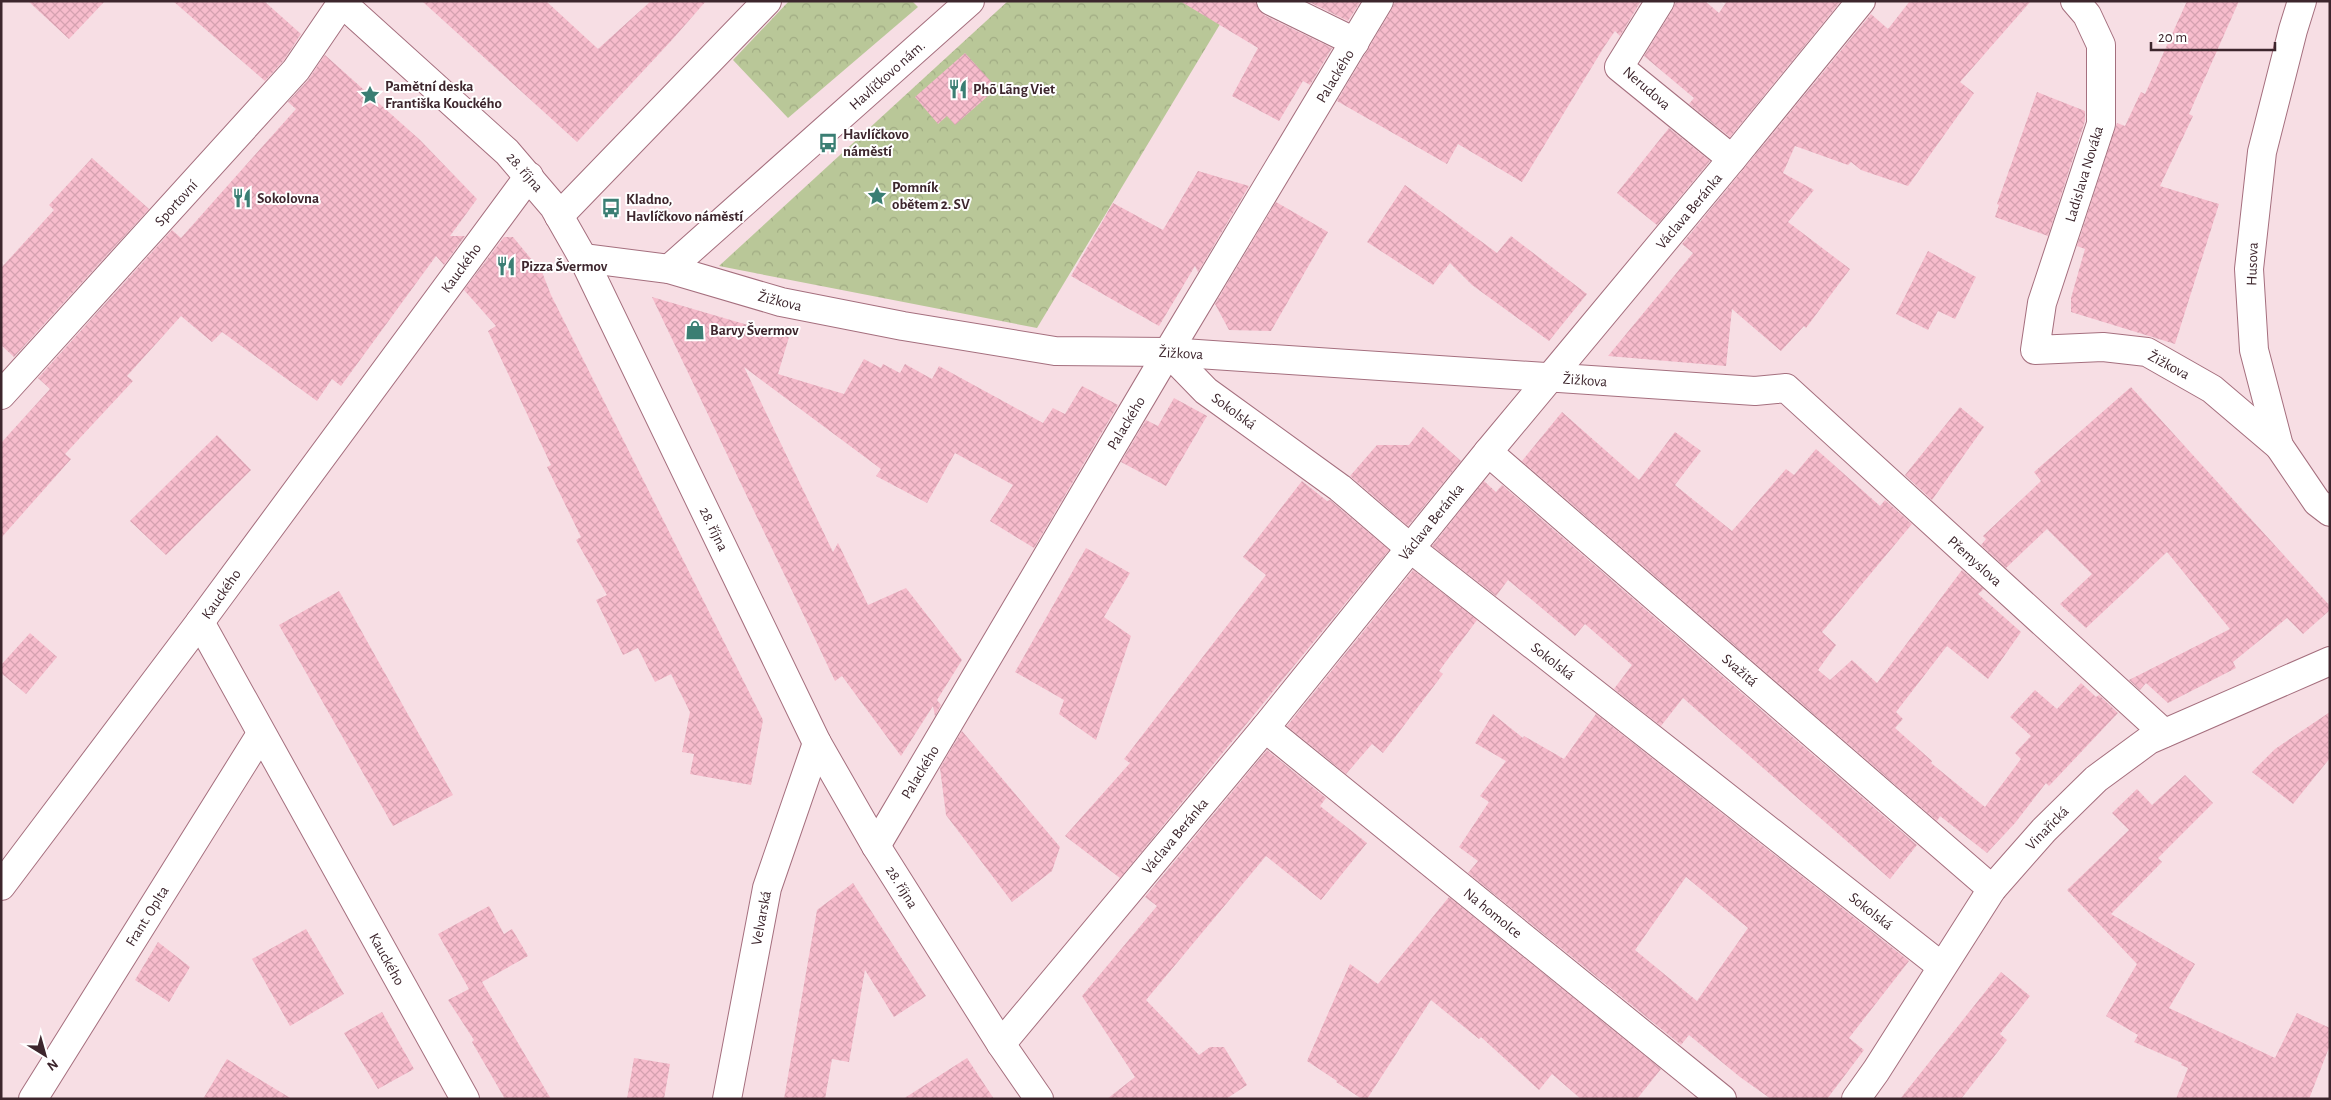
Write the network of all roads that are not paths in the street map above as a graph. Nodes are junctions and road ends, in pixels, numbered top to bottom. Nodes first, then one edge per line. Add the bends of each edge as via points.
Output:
1 (766, 1) edge
2 (970, 1) edge
3 (1271, 1) edge
4 (1378, 1) edge
5 (1660, 1) edge
6 (1861, 1) edge
7 (2076, 1) edge
8 (2302, 1) edge
9 (341, 2) edge
10 (1355, 42) junction
11 (1732, 159) junction
12 (529, 176) junction
13 (559, 216) junction
14 (584, 258) junction
15 (670, 269) junction
16 (2035, 350) joint
17 (1168, 352) junction
18 (1550, 377) junction
19 (1786, 388) joint
20 (1, 395) edge
21 (2279, 446) junction
22 (1488, 452) junction
23 (2330, 512) edge
24 (1410, 548) junction
25 (200, 622) junction
26 (2330, 661) edge
27 (1265, 728) junction
28 (261, 734) junction
29 (2164, 734) junction
30 (817, 742) junction
31 (876, 846) junction
32 (1, 886) edge
33 (1992, 889) junction
34 (1941, 966) junction
35 (1001, 1044) junction
36 (33, 1099) edge
37 (465, 1099) edge
38 (727, 1099) edge
39 (1039, 1099) edge
40 (1722, 1099) edge
41 (1856, 1099) edge

1 - 13 street
2 - 15 street, Havlíčkovo nám.
3 - 10 street
4 - 10 street, Palackého
5 - 11 street, Nerudova via 1619,67
6 - 11 street, Václava Beránka
7 - 16 street, Ladislava Nováka via 2102,45 2101,124 2042,303
8 - 21 street, Husova via 2262,152 2250,270 2254,350
9 - 12 street, 28. října via 508,152
9 - 20 street, Sportovní via 296,70
10 - 17 street, Palackého
11 - 18 street, Václava Beránka
12 - 13 street, 28. října
12 - 25 street, Kauckého
13 - 14 street, 28. října
14 - 15 street, Žižkova
14 - 30 street, 28. října
15 - 17 street, Žižkova via 782,302 913,328 1055,351
16 - 21 street, Žižkova via 2104,347 2146,352 2212,389
17 - 18 street, Žižkova
17 - 24 street, Sokolská via 1206,391 1340,488
17 - 31 street, Palackého
18 - 19 street, Žižkova via 1756,391
18 - 22 street, Václava Beránka
19 - 29 street, Přemyslova
21 - 23 street, Husova via 2317,502
22 - 24 street, Václava Beránka
22 - 33 street, Svažitá
24 - 27 street, Václava Beránka
24 - 34 street, Sokolská
25 - 28 street, Kauckého
25 - 32 street
26 - 29 street, Vinařická
27 - 35 street, Václava Beránka
27 - 40 street, Na homolce
28 - 36 street, Frant. Oplta
28 - 37 street, Kauckého
29 - 33 street, Vinařická via 2149,740 2096,779 2044,830
30 - 31 street, 28. října
30 - 38 street, Velvarská via 767,888
31 - 35 street, 28. října
33 - 34 street, Vinařická
34 - 41 street, Vinařická
35 - 39 street, 28. října

